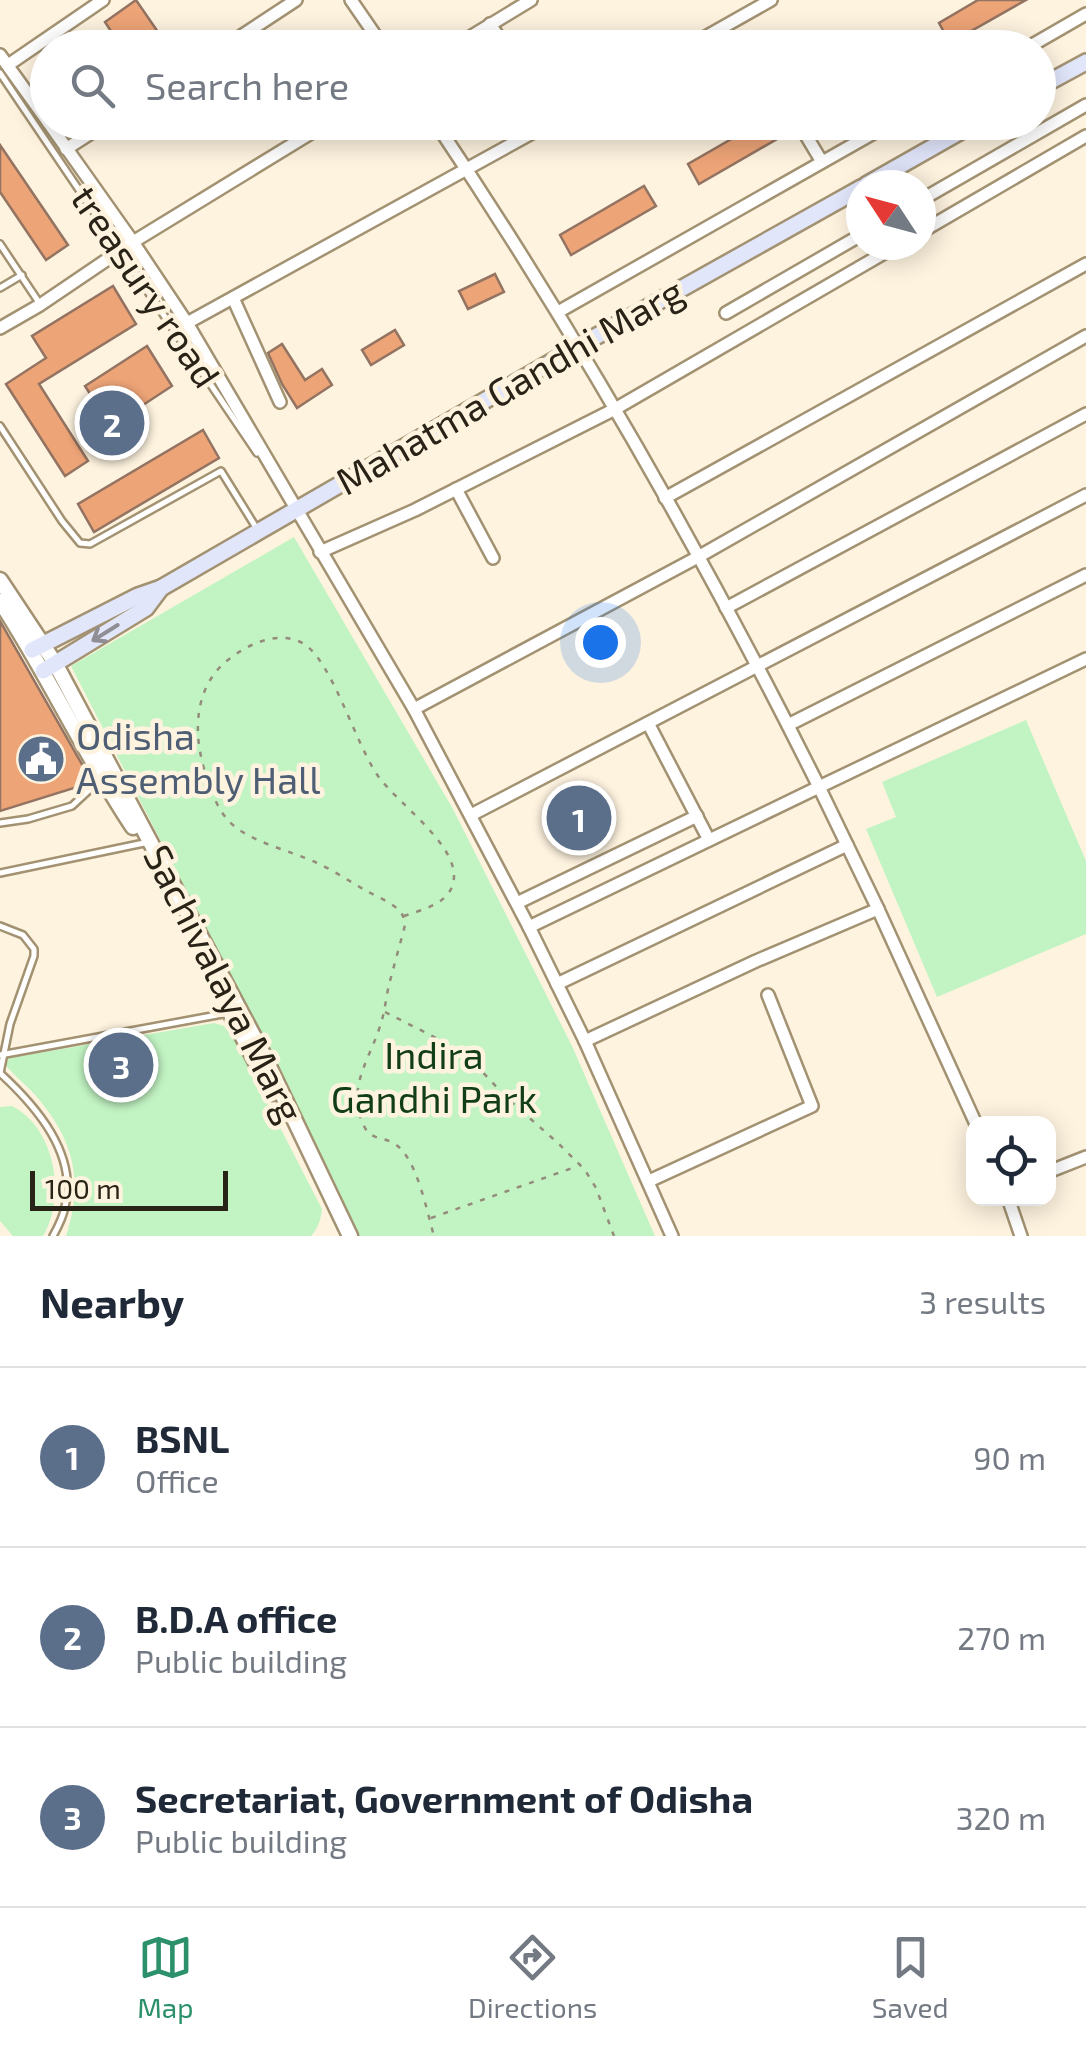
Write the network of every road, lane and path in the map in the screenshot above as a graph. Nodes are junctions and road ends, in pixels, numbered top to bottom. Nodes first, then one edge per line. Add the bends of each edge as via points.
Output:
1 (103, 0) edge
2 (296, 0) edge
3 (351, 0) edge
4 (530, 0) edge
5 (734, 0) edge
6 (771, 0) edge
7 (1086, 14) edge
8 (744, 15) junction
9 (490, 24) junction
10 (56, 30) edge
11 (250, 30) edge
12 (372, 30) edge
13 (480, 30) edge
14 (494, 30) edge
15 (718, 30) edge
16 (1056, 31) edge
17 (30, 46) edge
18 (1086, 62) edge
19 (2, 64) edge
20 (1056, 78) edge
21 (30, 99) edge
22 (1086, 105) edge
23 (30, 108) edge
24 (1056, 122) edge
25 (1086, 136) edge
26 (50, 140) edge
27 (60, 140) edge
28 (80, 140) edge
29 (300, 140) edge
30 (447, 140) edge
31 (520, 140) edge
32 (809, 140) edge
33 (861, 140) edge
34 (945, 140) edge
35 (1025, 140) edge
36 (66, 149) junction
37 (822, 162) junction
38 (467, 170) junction
39 (892, 170) edge
40 (936, 191) edge
41 (846, 196) edge
42 (936, 223) edge
43 (133, 242) junction
44 (0, 244) edge
45 (846, 244) edge
46 (120, 250) junction
47 (872, 260) edge
48 (1086, 264) edge
49 (22, 275) junction
50 (0, 288) edge
51 (232, 298) junction
52 (40, 305) junction
53 (558, 312) junction
54 (726, 313) dead end
55 (187, 323) junction
56 (0, 328) edge
57 (1086, 336) edge
58 (579, 346) junction
59 (280, 402) dead end
60 (615, 409) junction
61 (1086, 414) edge
62 (0, 426) edge
63 (456, 490) junction
64 (1086, 495) edge
65 (665, 498) junction
66 (292, 506) junction
67 (259, 532) junction
68 (320, 552) junction
69 (698, 556) junction
70 (492, 558) dead end
71 (1086, 576) edge
72 (0, 580) edge
73 (161, 588) junction
74 (0, 601) edge
75 (726, 608) junction
76 (38, 647) junction
77 (1086, 660) edge
78 (758, 666) junction
79 (49, 667) junction
80 (414, 709) junction
81 (648, 723) junction
82 (788, 725) junction
83 (101, 779) junction
84 (818, 787) junction
85 (471, 815) junction
86 (697, 816) junction
87 (0, 823) edge
88 (710, 840) junction
89 (144, 844) junction
90 (847, 845) junction
91 (0, 873) edge
92 (517, 902) junction
93 (878, 908) junction
94 (404, 916) junction
95 (0, 926) edge
96 (530, 927) junction
97 (557, 984) junction
98 (768, 995) dead end
99 (384, 1011) junction
100 (231, 1013) junction
101 (585, 1042) junction
102 (2, 1054) edge
103 (0, 1073) edge
104 (972, 1116) edge
105 (1086, 1158) edge
106 (580, 1165) junction
107 (1056, 1169) edge
108 (649, 1181) junction
109 (1011, 1206) edge
110 (429, 1219) junction
111 (54, 1236) edge
112 (347, 1236) edge
113 (434, 1236) edge
114 (614, 1236) edge
115 (672, 1236) edge
116 (1021, 1236) edge

1 - 10 street
2 - 11 street
3 - 12 street
4 - 9 street
5 - 8 street
6 - 8 street
7 - 16 street
8 - 15 street
9 - 13 street
9 - 14 street
17 - 19 street
18 - 20 main road
19 - 21 street
19 - 23 lane, treasury road
22 - 24 street
25 - 42 street
26 - 46 lane, treasury road
27 - 36 street
28 - 36 street
29 - 43 street
30 - 38 street
31 - 38 street
32 - 37 street
33 - 37 street
34 - 39 main road, Mahatma Gandhi Marg
35 - 40 street
36 - 43 street
37 - 53 street
38 - 51 street
38 - 53 street
41 - 58 main road, Mahatma Gandhi Marg
43 - 46 street
43 - 55 street
44 - 49 lane
45 - 54 street
46 - 52 street
46 - 66 lane, treasury road
47 - 60 street
48 - 65 street
49 - 50 lane
49 - 52 lane
51 - 55 street
51 - 59 street
52 - 56 street
53 - 58 street
55 - 66 street
57 - 69 street
58 - 60 street
58 - 66 main road, Mahatma Gandhi Marg
60 - 63 street
60 - 65 street
61 - 75 street
62 - 67 lane via 80,543 90,544 221,471
63 - 68 street
63 - 70 street
64 - 78 street
65 - 69 street
66 - 67 main road, Mahatma Gandhi Marg
66 - 68 street
67 - 73 main road, Mahatma Gandhi Marg
68 - 80 street
69 - 75 street
69 - 80 street
71 - 82 street
72 - 76 street, Sachivalaya Marg
73 - 76 main road, Mahatma Gandhi Marg
73 -> 79 main road, Mahatma Gandhi Marg via 146,608
74 - 76 street, Sachivalaya Marg
75 - 78 street
76 - 79 street, Sachivalaya Marg
77 - 84 street
78 - 81 street
78 - 82 street
79 - 83 street, Sachivalaya Marg
79 - 112 street, Sachivalaya Marg via 263,1054
80 - 85 street
81 - 85 street
81 - 86 street
82 - 84 street
83 - 87 lane via 72,806
83 - 89 street, Sachivalaya Marg
84 - 88 street
84 - 90 street
85 - 92 street
86 - 88 street
86 - 92 street
88 - 96 street
89 - 91 lane
89 - 100 street, Sachivalaya Marg
90 - 93 street
90 - 97 street
92 - 96 street
93 - 101 street
93 - 104 street
94 - 94 path via 318,863 226,819 198,743 198,708 226,661 275,637 306,645 319,659 364,756 446,853 454,874 443,900
94 - 99 path
95 - 102 lane via 34,948
96 - 97 street
97 - 101 street
98 - 108 street via 812,1106
99 - 106 path via 454,1046
99 - 110 path via 357,1084 358,1110 369,1134 403,1152
100 - 102 lane
100 - 112 street, Sachivalaya Marg
101 - 108 street
102 - 103 lane
103 - 111 lane via 38,1112 65,1165 66,1205
105 - 107 street
106 - 110 path
106 - 114 path
108 - 115 street
109 - 116 street
110 - 113 path

